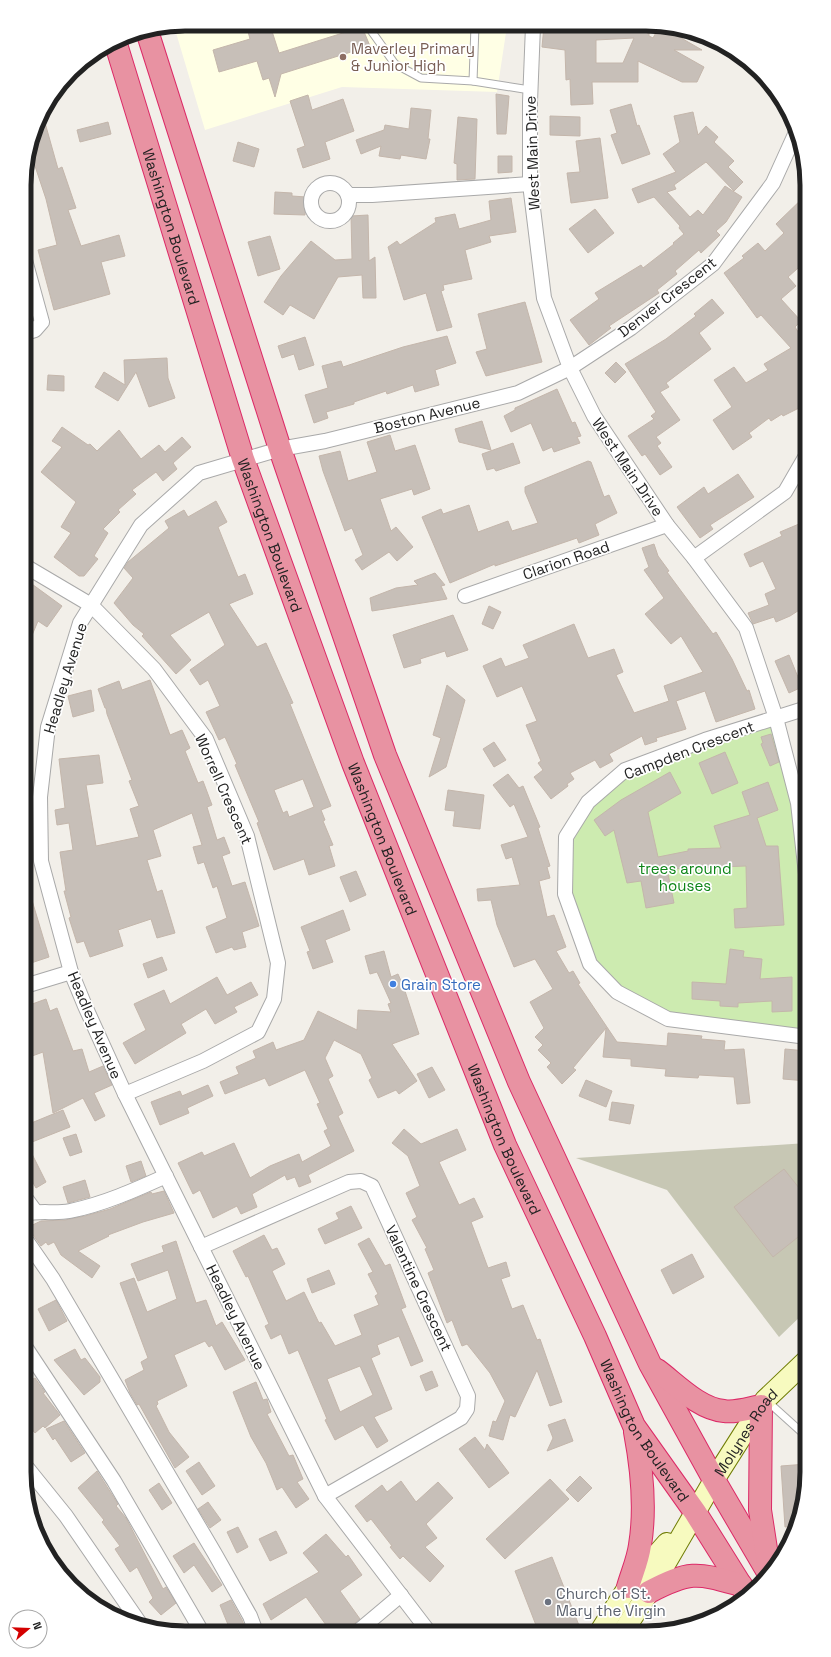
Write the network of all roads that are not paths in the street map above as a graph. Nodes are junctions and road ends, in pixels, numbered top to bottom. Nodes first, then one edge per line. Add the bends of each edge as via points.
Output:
1 (371, 31) edge
2 (475, 31) edge
3 (533, 31) edge
4 (148, 35) edge
5 (117, 47) edge
6 (473, 81) junction
7 (530, 90) junction
8 (793, 139) edge
9 (530, 184) junction
10 (348, 195) dead end
11 (31, 282) edge
12 (31, 331) edge
13 (570, 368) junction
14 (280, 449) junction
15 (243, 459) junction
16 (800, 466) edge
17 (667, 525) junction
18 (694, 558) junction
19 (31, 570) edge
20 (465, 596) dead end
21 (91, 606) junction
22 (800, 710) edge
23 (776, 718) junction
24 (800, 821) edge
25 (71, 972) junction
26 (31, 984) edge
27 (800, 1036) edge
28 (125, 1094) junction
29 (166, 1176) junction
30 (31, 1213) edge
31 (31, 1247) edge
32 (201, 1247) junction
33 (31, 1356) edge
34 (650, 1364) junction
35 (800, 1367) edge
36 (763, 1403) junction
37 (634, 1426) junction
38 (800, 1432) edge
39 (31, 1473) edge
40 (714, 1480) junction
41 (325, 1496) junction
42 (695, 1512) junction
43 (769, 1565) edge
44 (766, 1568) edge
45 (628, 1587) junction
46 (744, 1590) edge
47 (649, 1592) junction
48 (401, 1595) junction
49 (136, 1618) edge
50 (199, 1626) edge
51 (254, 1626) edge
52 (364, 1626) edge
53 (424, 1626) edge
54 (603, 1626) edge
55 (627, 1626) edge

1 - 6 lane via 395,64 421,78
2 - 6 lane
3 - 7 street, West Main Drive
4 - 14 highway
5 - 15 highway, Washington Boulevard
6 - 7 lane
7 - 9 street, West Main Drive
8 - 13 street, Denver Crescent via 773,183 713,264 631,328
9 - 10 street
9 - 13 street, West Main Drive via 544,298
11 - 12 street via 42,322 40,327
13 - 14 street, Boston Avenue via 518,393 325,441
13 - 17 street, West Main Drive via 594,416
14 - 15 street, Headley Avenue
14 - 34 highway via 385,755 519,1082
15 - 21 street, Headley Avenue via 199,473 142,525
15 - 37 highway, Washington Boulevard via 353,763 505,1145 595,1336
16 - 18 street via 785,492
17 - 18 street, West Main Drive
17 - 20 street, Clarion Road
18 - 23 street, West Main Drive via 746,628
19 - 21 street, Worrell Crescent
21 - 25 street, Headley Avenue via 80,622 48,727 40,797 41,861
21 - 28 street, Worrell Crescent via 154,670 206,739 247,836 278,963 274,999 258,1032 203,1061
22 - 23 street, Campden Crescent
23 - 24 street, West Main Drive via 798,803
23 - 27 street, Campden Crescent via 705,740 625,770 588,802 566,837 565,894 590,964 617,992 668,1019
25 - 26 street
25 - 28 street, Headley Avenue
28 - 29 street, Headley Avenue
29 - 30 street via 116,1198 69,1211
29 - 32 street, Headley Avenue
31 - 51 street via 53,1279 215,1554
32 - 41 street, Headley Avenue
32 - 41 street, Valentine Crescent via 349,1182 361,1181 372,1186 468,1396 467,1409 461,1418
33 - 50 street via 114,1481
34 - 36 highway via 699,1401 711,1407 724,1411
34 - 40 highway
35 - 36 main road, Molynes Road
36 - 38 lane
36 - 40 main road, Molynes Road
36 - 43 highway via 760,1510
37 - 42 highway, Washington Boulevard
37 - 45 highway via 643,1502 640,1545
39 - 49 street via 66,1516
40 - 42 main road, Molynes Road
40 - 44 highway
41 - 48 street, Headley Avenue
42 - 45 main road, Molynes Road
42 - 46 highway, Washington Boulevard
42 - 47 main road, Molynes Road
45 - 54 main road, Molynes Road
46 - 47 highway via 699,1574 674,1580
47 - 55 main road, Molynes Road
48 - 52 street
48 - 53 street, Headley Avenue

